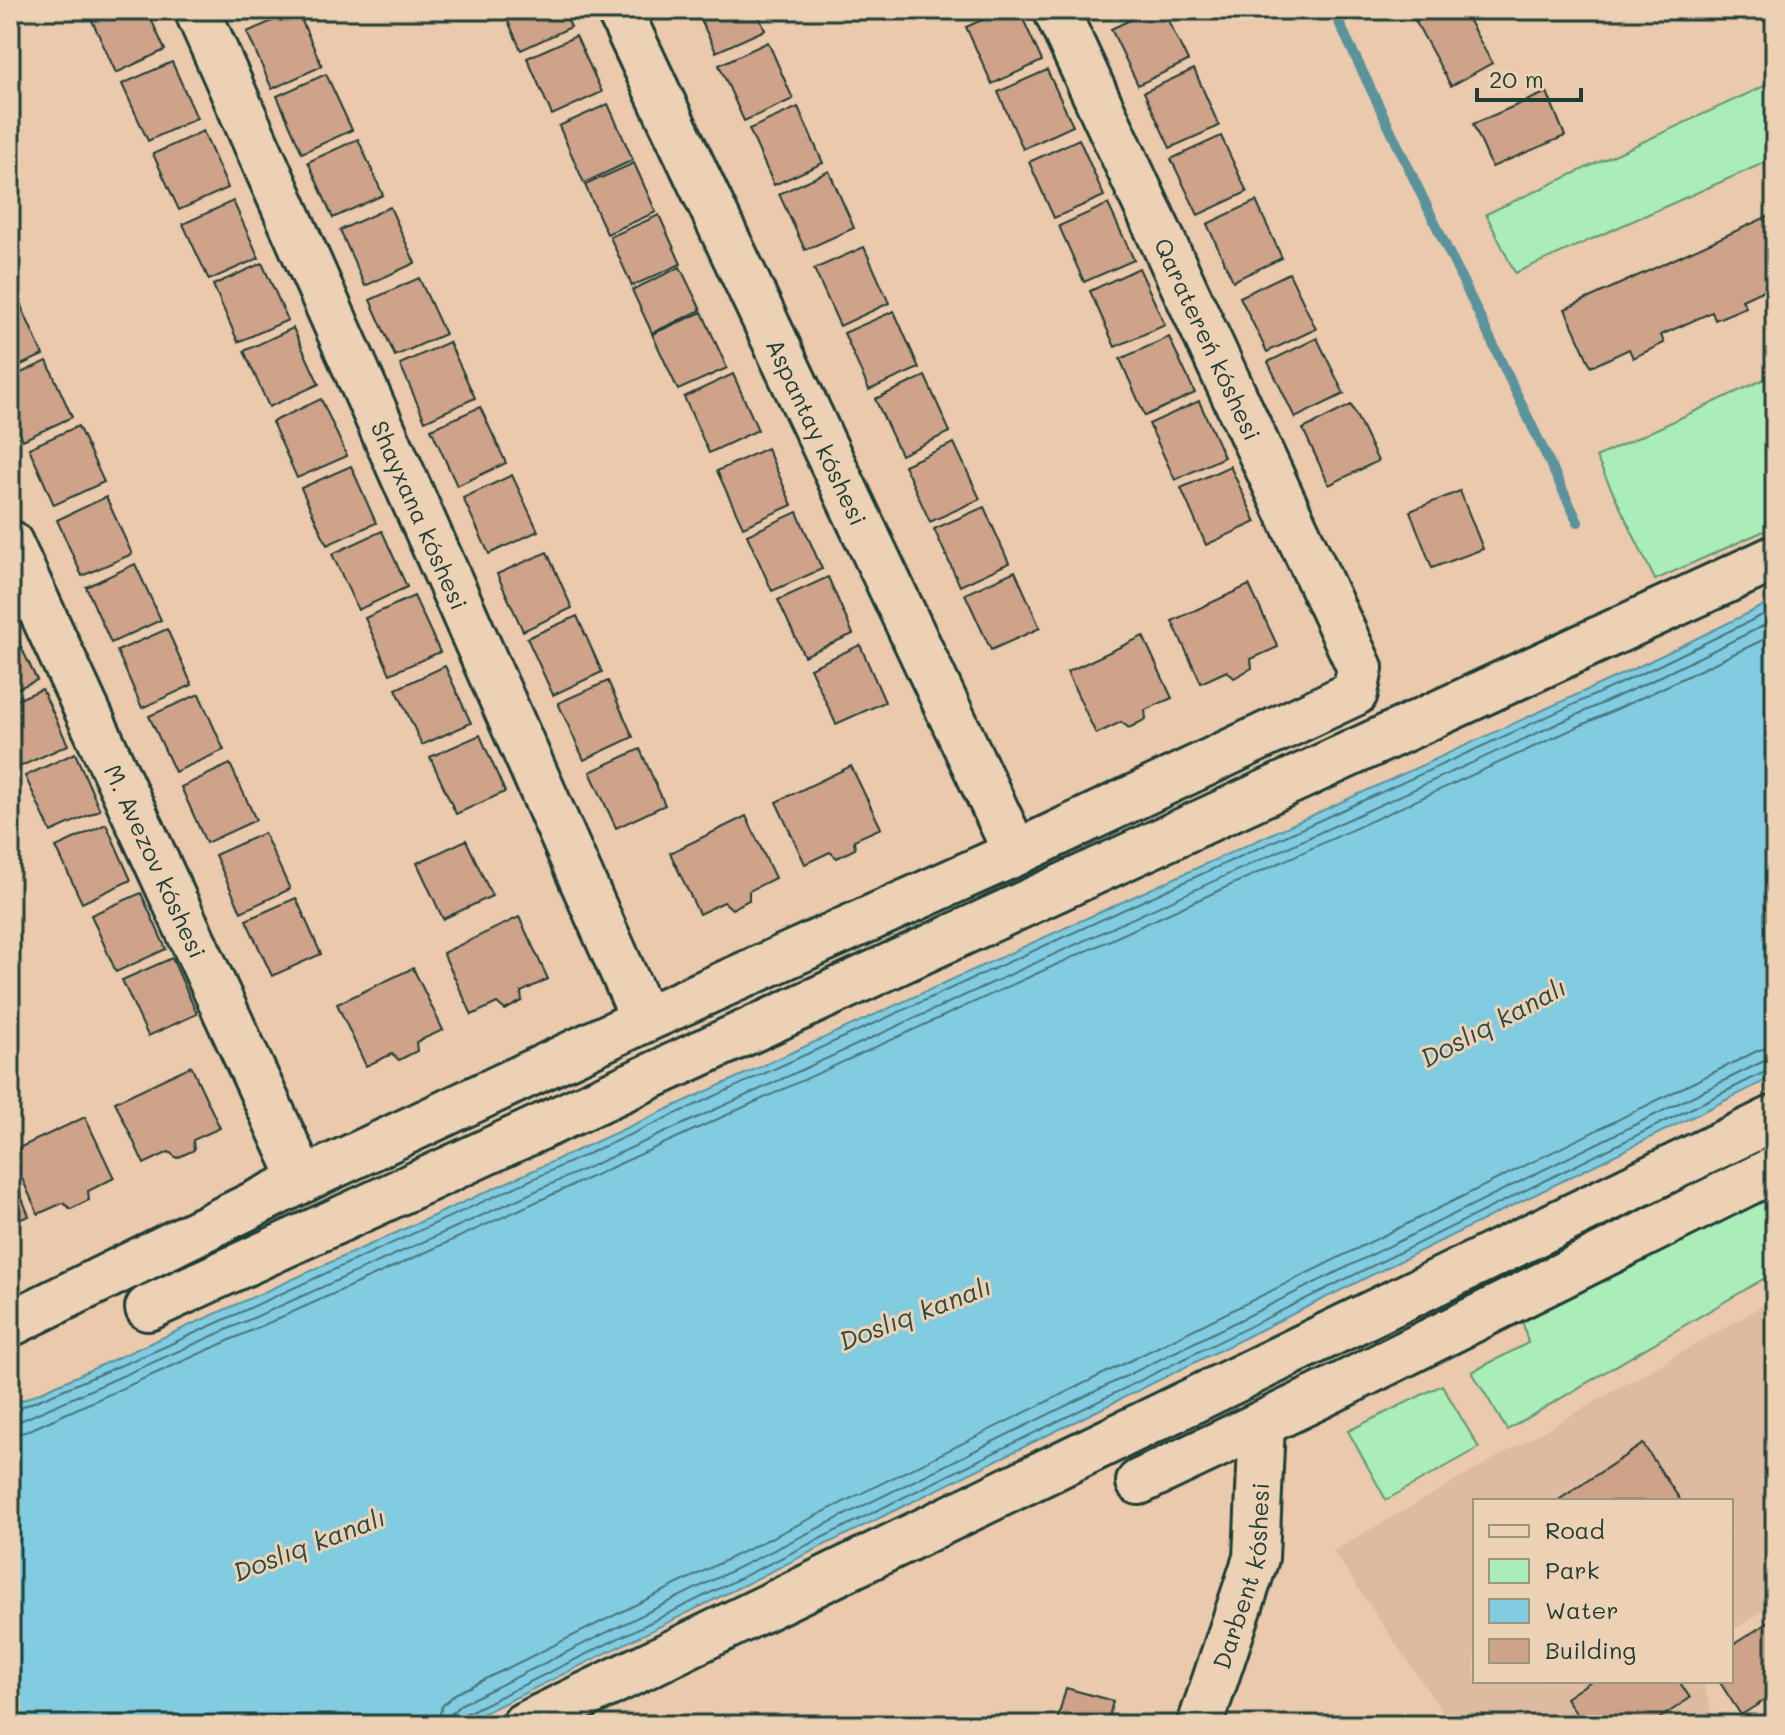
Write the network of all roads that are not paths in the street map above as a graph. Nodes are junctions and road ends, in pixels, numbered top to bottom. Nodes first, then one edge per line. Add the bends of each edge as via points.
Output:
1 (197, 10) edge
2 (619, 10) edge
3 (1056, 10) edge
4 (10, 543) edge
5 (1775, 558) edge
6 (1016, 853) junction
7 (644, 1020) junction
8 (1775, 1118) edge
9 (1775, 1169) edge
10 (303, 1180) junction
11 (148, 1308) dead end
12 (10, 1324) edge
13 (1262, 1424) junction
14 (1139, 1482) dead end
15 (524, 1725) edge
16 (1200, 1725) edge

1 - 7 street, Shayxana kóshesi
2 - 6 street, Aspantay kóshesi
3 - 6 street, Qaratereń kóshesi via 1360,668 1355,693
4 - 10 street, M. Avezov kóshesi
5 - 11 street
6 - 7 street
7 - 10 street
8 - 15 street
9 - 13 street
10 - 12 street
13 - 14 street
13 - 16 street, Darbent kóshesi via 1256,1558

